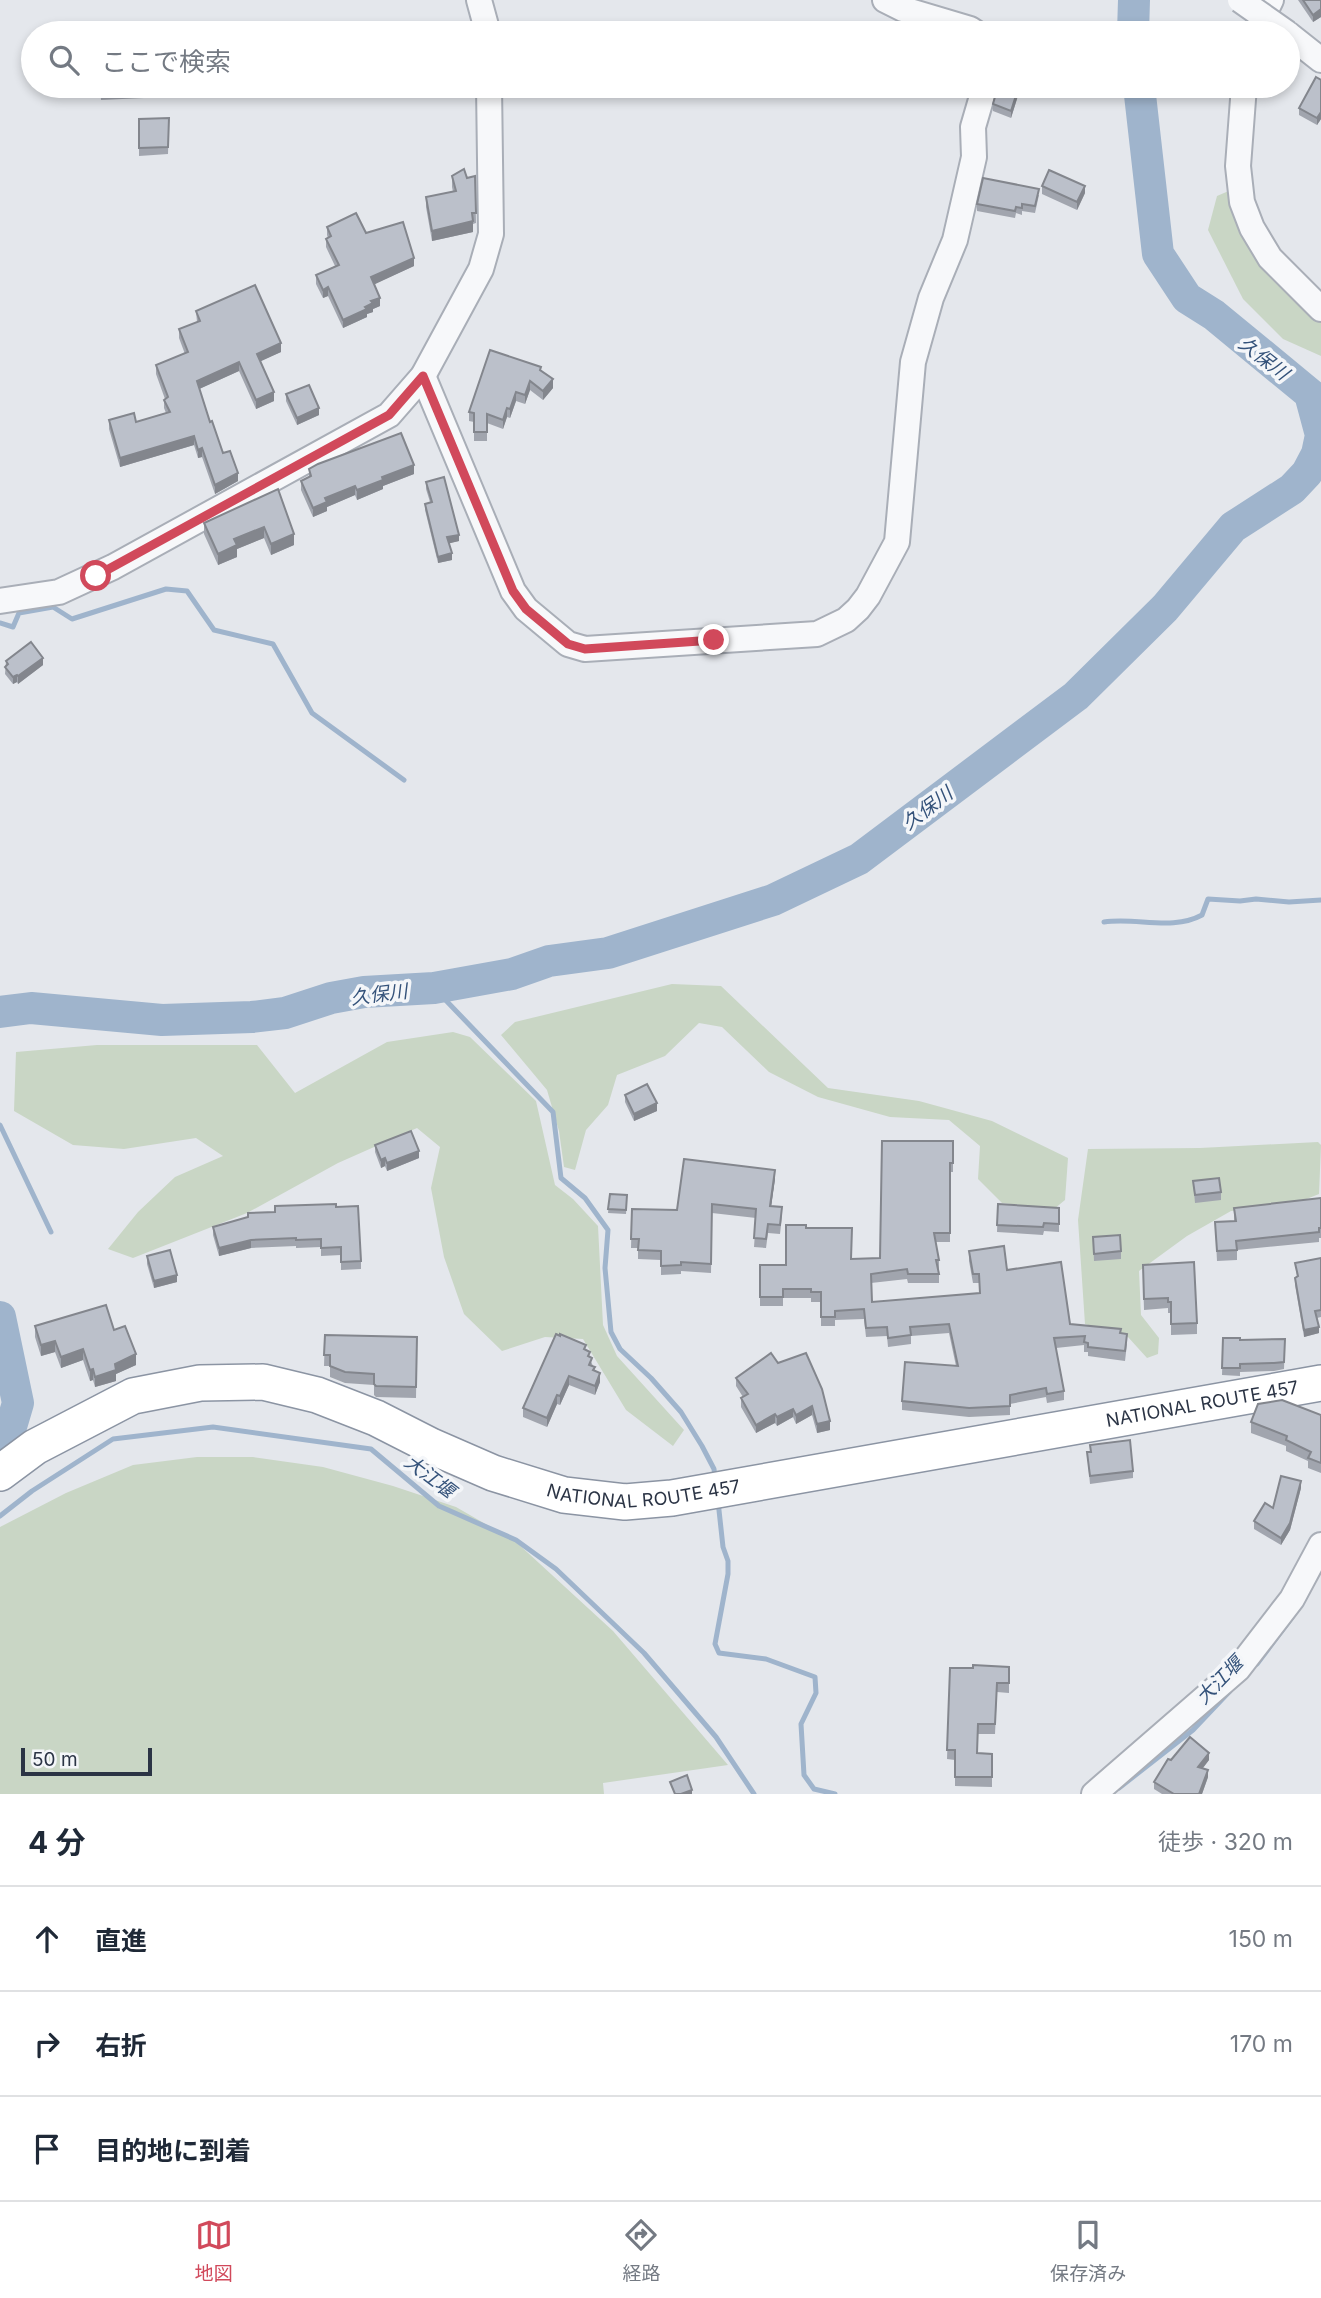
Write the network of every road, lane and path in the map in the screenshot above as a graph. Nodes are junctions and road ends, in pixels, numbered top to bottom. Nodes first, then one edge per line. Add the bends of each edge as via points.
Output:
1 (479, 0) edge
2 (885, 0) edge
3 (1240, 0) edge
4 (1271, 0) edge
5 (485, 21) edge
6 (943, 21) edge
7 (1261, 21) edge
8 (1269, 21) edge
9 (1300, 44) edge
10 (1321, 60) edge
11 (489, 98) edge
12 (981, 98) edge
13 (1243, 98) edge
14 (1321, 309) edge
15 (423, 376) junction
16 (0, 601) edge
17 (1321, 1383) edge
18 (0, 1473) edge
19 (1321, 1545) edge
20 (1094, 1794) edge

1 - 5 street
2 - 6 street
3 - 8 street, bridge
4 - 7 street
9 - 10 street
11 - 15 street via 491,234 481,269
12 - 15 street via 955,240 931,298 913,362 897,541 868,596 846,620 817,634 585,649 568,644 526,609 513,591
13 - 14 street via 1238,166 1242,202 1270,258
15 - 16 street via 389,415 113,567 60,592
17 - 18 highway, NATIONAL ROUTE 457 via 672,1498 625,1502 564,1495 493,1473 317,1395 263,1382 200,1383 133,1396 35,1447
19 - 20 street via 1292,1599 1238,1669

